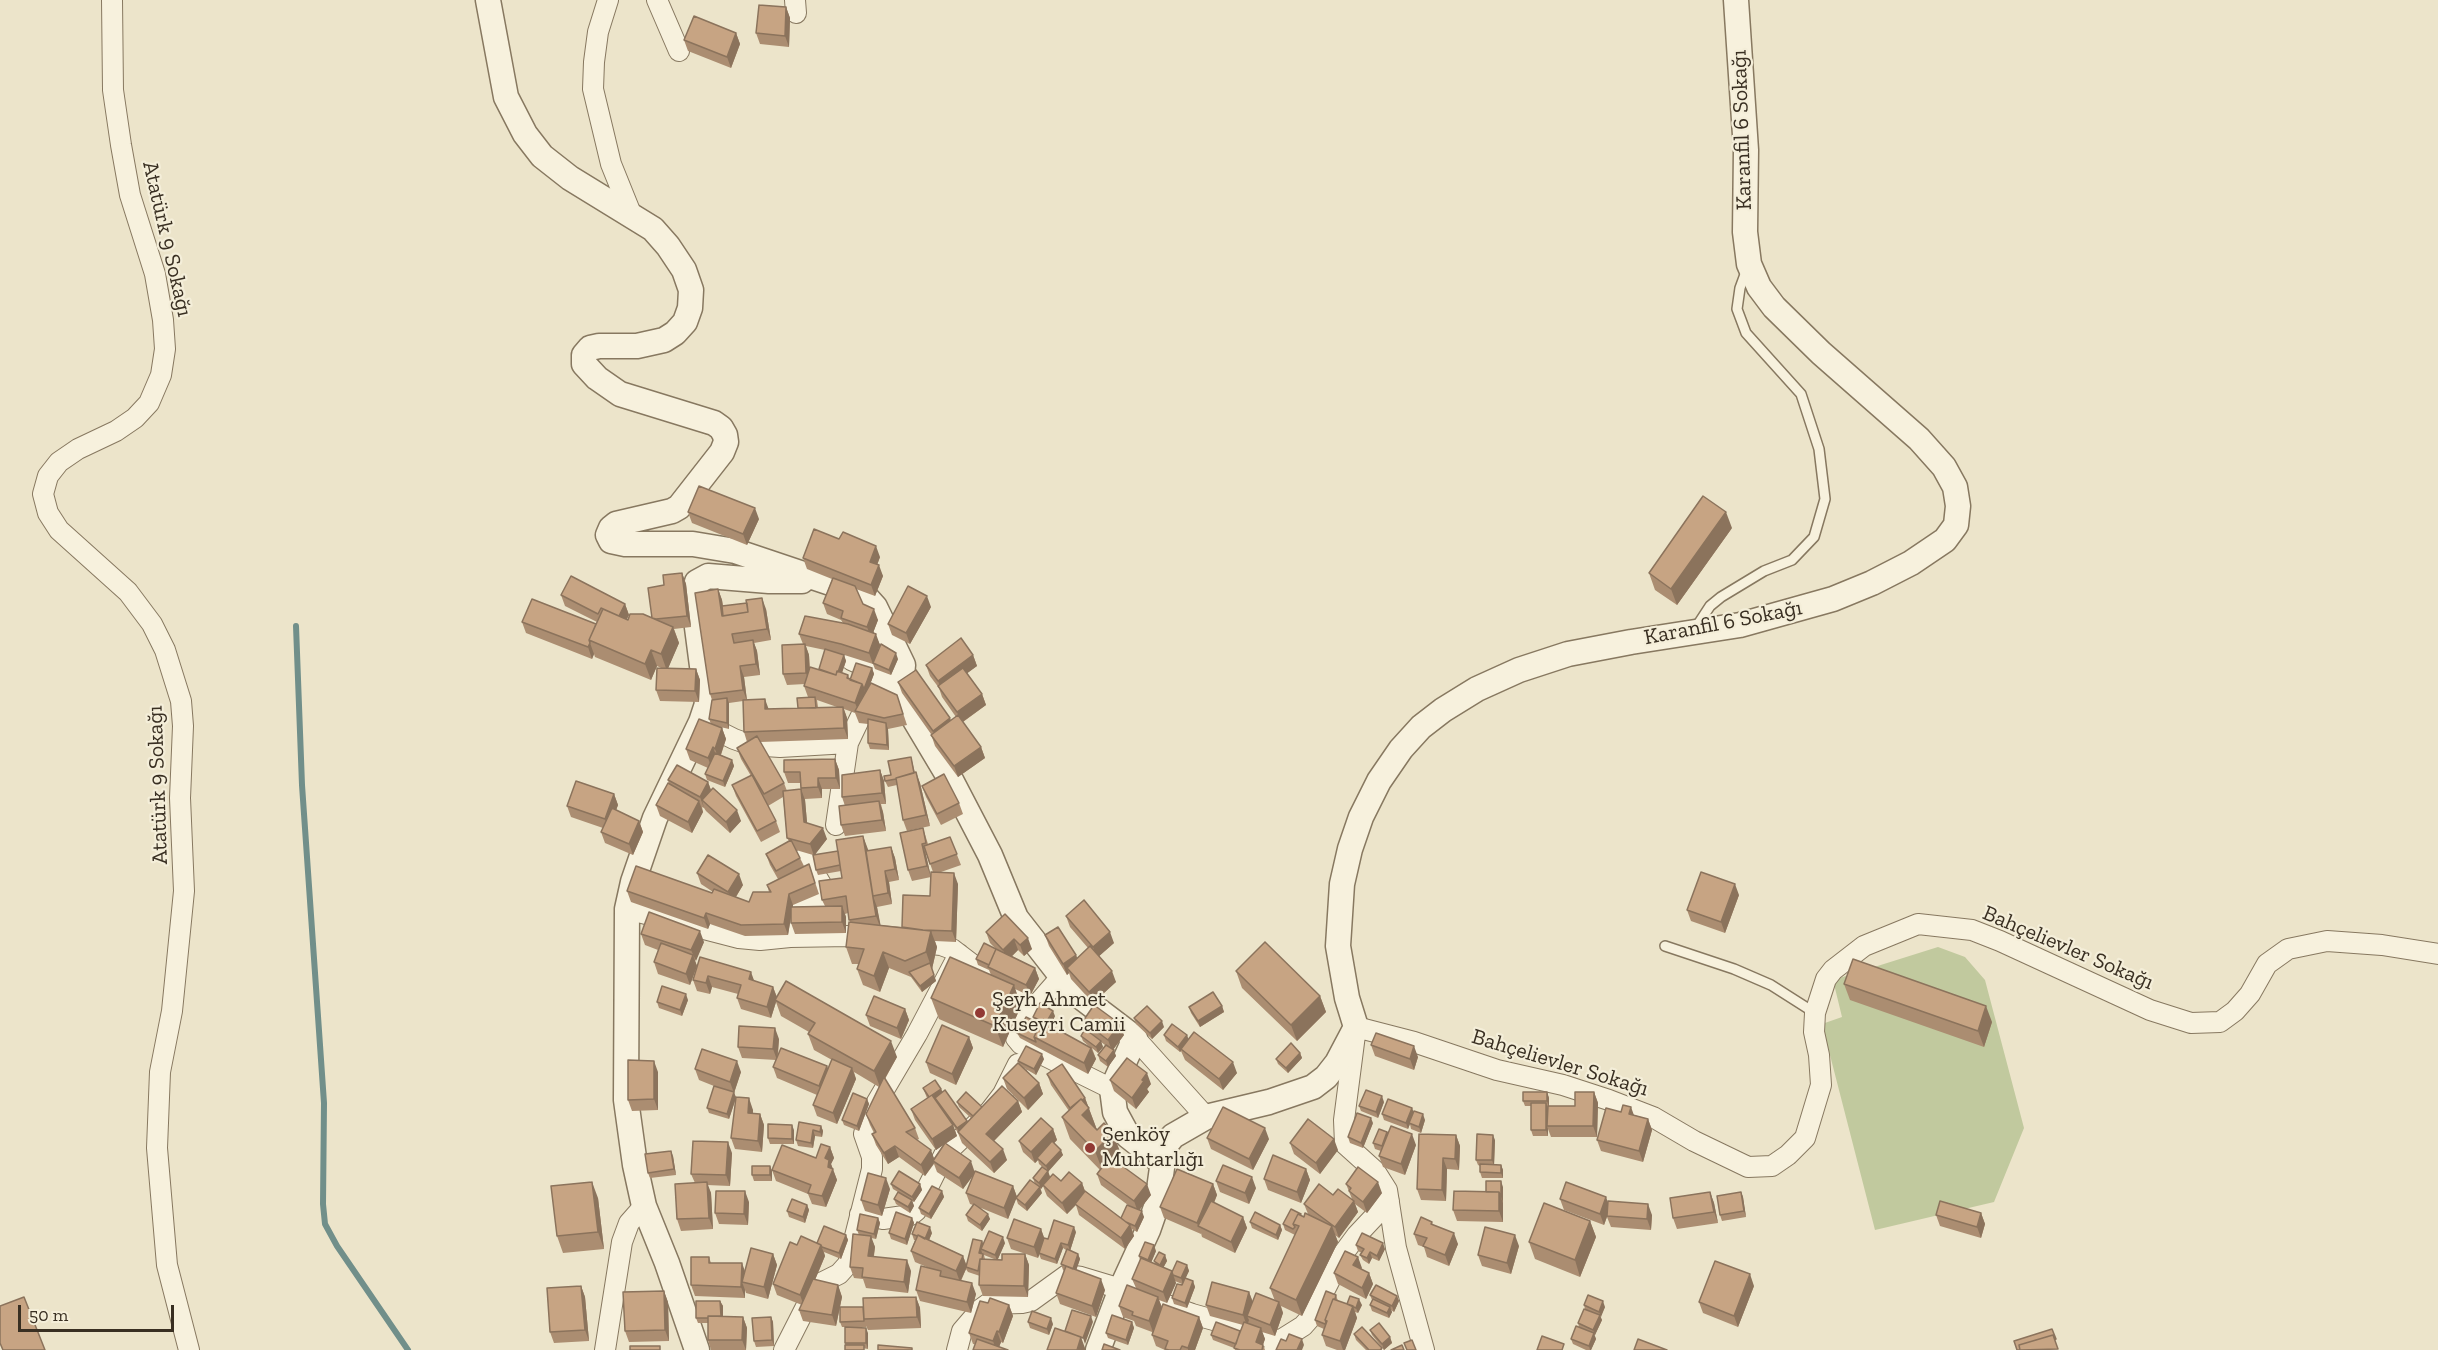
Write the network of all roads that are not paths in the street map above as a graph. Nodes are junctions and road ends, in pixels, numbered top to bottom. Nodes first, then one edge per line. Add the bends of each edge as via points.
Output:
1 (112, 0) edge
2 (488, 0) edge
3 (608, 0) edge
4 (657, 0) edge
5 (1736, 0) edge
6 (679, 51) dead end
7 (632, 216) junction
8 (1749, 264) junction
9 (825, 581) junction
10 (1693, 633) junction
11 (851, 660) edge
12 (901, 683) junction
13 (701, 722) junction
14 (848, 742) junction
15 (836, 825) dead end
16 (805, 857) dead end
17 (627, 909) junction
18 (790, 937) junction
19 (1665, 946) dead end
20 (959, 954) junction
21 (2438, 954) edge
22 (1061, 977) junction
23 (1032, 1010) junction
24 (1815, 1013) junction
25 (1356, 1027) junction
26 (1135, 1038) junction
27 (1026, 1047) junction
28 (1112, 1089) junction
29 (1206, 1117) junction
30 (1161, 1162) junction
31 (1389, 1201) junction
32 (644, 1206) junction
33 (860, 1214) junction
34 (1121, 1289) junction
35 (1276, 1346) edge
36 (189, 1350) edge
37 (605, 1350) edge
38 (697, 1350) edge
39 (784, 1350) edge
40 (957, 1350) edge
41 (1098, 1350) edge
42 (1424, 1350) edge

1 - 36 street, Atatürk 9 Sokağı via 113,90 121,145 130,195 155,274 165,349 161,375 149,403 135,418 59,462 48,476 42,494 59,530 128,592 152,624 181,700 184,891 172,1011 160,1072 157,1137 167,1265
2 - 7 street via 506,96 525,134 542,156 570,178
3 - 7 street via 598,32 593,90 611,164
4 - 6 street
5 - 8 street, Karanfil 6 Sokağı
7 - 9 street via 653,229 684,270 691,290 690,308 685,322 664,339 637,346 590,348 584,355 584,364 620,394 714,423 721,428 726,442 679,507 616,524 608,535 611,541 715,546
8 - 10 lane via 1737,309 1746,333 1801,394 1819,449 1825,499 1814,537 1792,560 1764,571 1721,597 1710,606
8 - 10 street, Karanfil 6 Sokağı via 1774,307 1944,467 1955,487 1956,525 1945,540 1911,563 1863,587 1791,612
9 - 12 street via 857,592 875,607 900,656
9 - 13 street via 708,576 697,582 693,597 707,704
10 - 25 street, Karanfil 6 Sokağı via 1568,654 1519,670 1443,710 1401,749 1361,817 1342,884 1338,946
11 - 12 street
12 - 14 street via 878,688 871,695
12 - 22 street via 903,702 952,782 990,855 1016,918
13 - 14 street via 751,745
13 - 17 street via 655,818
14 - 15 street
16 - 18 street via 823,893 819,900 797,908
17 - 18 street via 739,938
17 - 32 street via 626,1100
18 - 20 street via 849,936 941,945
19 - 24 lane via 1762,981
20 - 23 street
20 - 33 street via 866,1126 864,1134 872,1169
21 - 24 street, Bahçelievler Sokağı via 2327,941 2289,950 2267,964 2235,1011 2220,1022 2191,1023 2150,1010 2000,940 1972,930 1918,924 1864,946 1833,970
22 - 23 street
22 - 26 street
23 - 27 street via 1016,1034 1017,1042
24 - 25 street, Bahçelievler Sokağı via 1821,1085 1805,1138 1772,1166 1748,1167 1653,1117 1609,1100
25 - 29 street via 1337,1063 1313,1088
25 - 31 street via 1344,1120 1345,1144 1383,1181
26 - 28 street
26 - 29 street
27 - 28 street
27 - 33 street via 1003,1094 939,1162 916,1211 883,1219
28 - 30 street via 1115,1112 1128,1136
29 - 30 street via 1173,1136 1165,1146
30 - 34 street via 1157,1204
31 - 35 street via 1343,1254 1304,1326
31 - 42 street via 1396,1248
32 - 37 street via 629,1223 622,1242
32 - 38 street
33 - 39 street via 845,1269 817,1285
34 - 35 street via 1246,1329
34 - 40 street via 1067,1275 1031,1300 988,1304 962,1331
34 - 41 street

